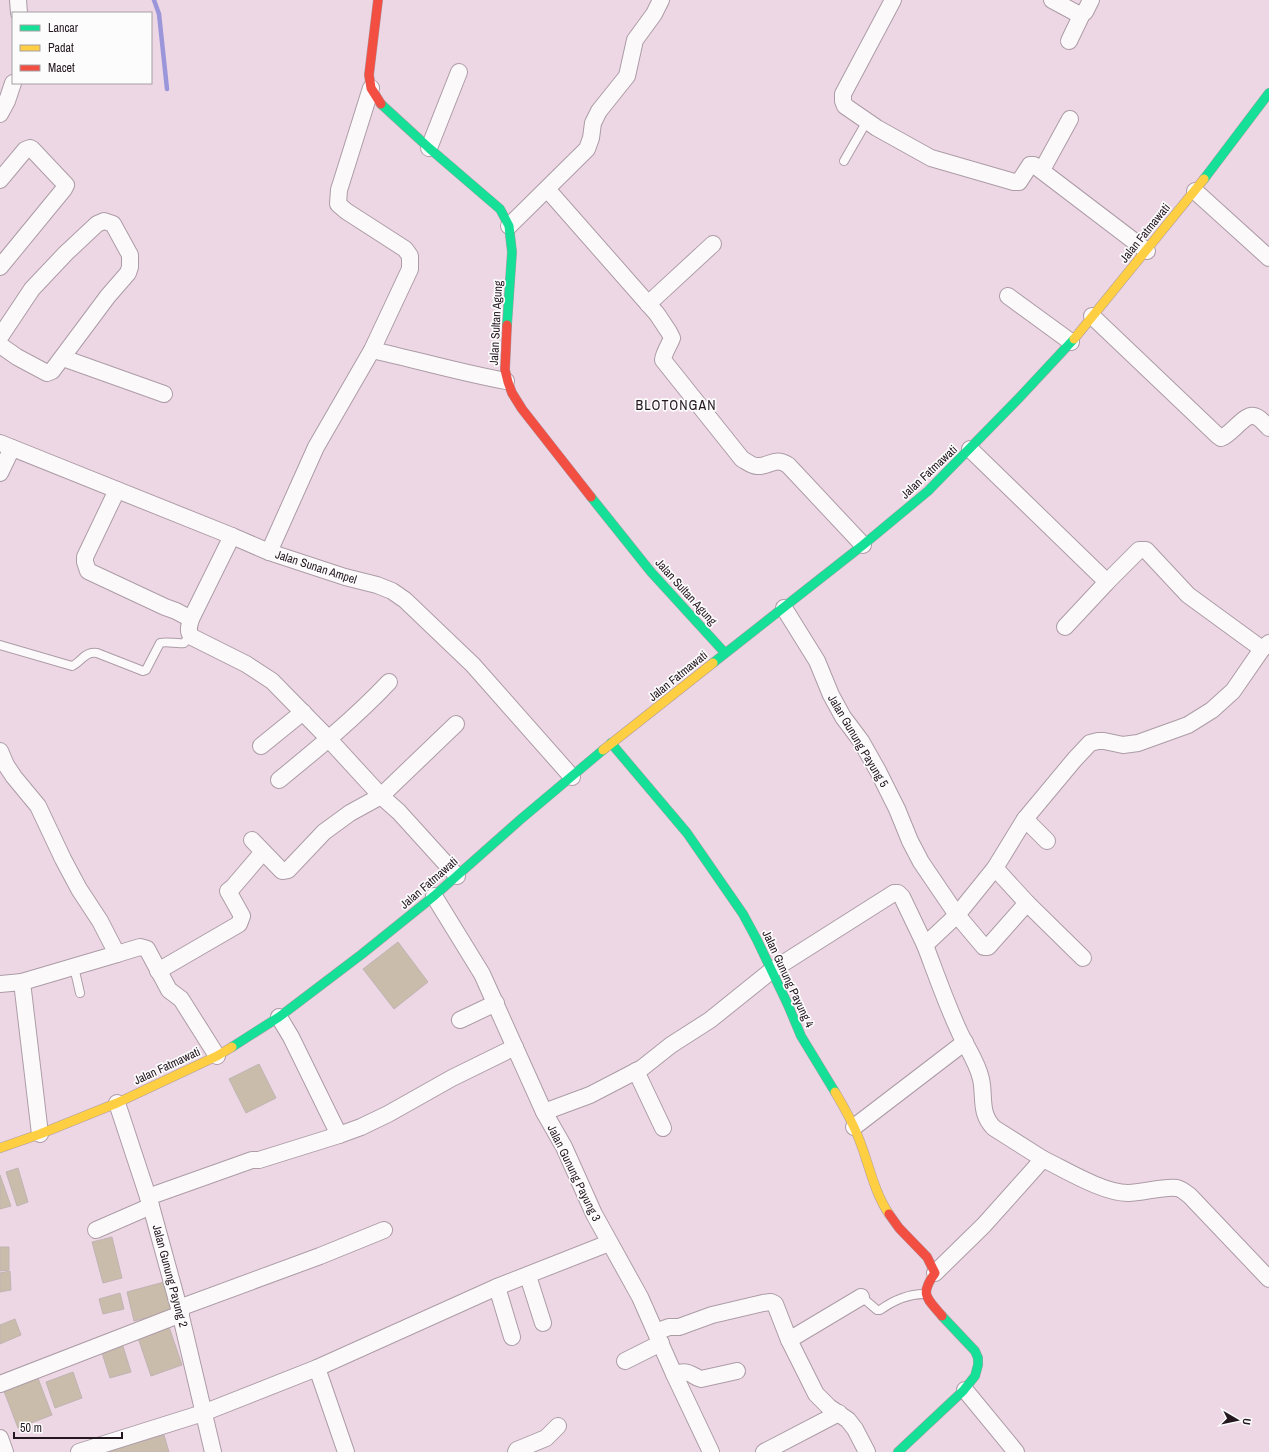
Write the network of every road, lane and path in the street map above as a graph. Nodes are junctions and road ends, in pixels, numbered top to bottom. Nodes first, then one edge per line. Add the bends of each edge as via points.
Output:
1 (18, 0) edge
2 (378, 0) edge
3 (661, 0) edge
4 (893, 0) edge
5 (1052, 0) edge
6 (1091, 0) edge
7 (19, 12) edge
8 (1082, 14) junction
9 (1070, 41) dead end
10 (459, 72) dead end
11 (13, 84) edge
12 (371, 88) junction
13 (1269, 94) edge
14 (0, 114) edge
15 (1070, 119) dead end
16 (867, 121) junction
17 (429, 148) junction
18 (844, 161) dead end
19 (1042, 170) junction
20 (0, 180) edge
21 (547, 189) junction
22 (1195, 191) junction
23 (509, 226) junction
24 (713, 244) dead end
25 (1147, 250) junction
26 (1269, 258) edge
27 (0, 267) edge
28 (1008, 296) dead end
29 (648, 304) junction
30 (1092, 316) junction
31 (0, 337) edge
32 (1071, 342) junction
33 (0, 345) edge
34 (372, 350) junction
35 (63, 358) junction
36 (506, 381) junction
37 (164, 394) dead end
38 (1269, 428) edge
39 (6, 446) edge
40 (970, 449) junction
41 (0, 473) edge
42 (117, 490) junction
43 (232, 536) junction
44 (863, 545) junction
45 (268, 552) junction
46 (1107, 582) junction
47 (784, 608) junction
48 (191, 627) junction
49 (1064, 627) dead end
50 (0, 645) edge
51 (1266, 646) edge
52 (725, 653) junction
53 (389, 682) dead end
54 (303, 712) junction
55 (456, 724) dead end
56 (329, 740) junction
57 (612, 743) junction
58 (261, 746) dead end
59 (0, 751) edge
60 (7, 777) edge
61 (572, 777) junction
62 (279, 780) dead end
63 (381, 796) junction
64 (1025, 819) junction
65 (1047, 841) dead end
66 (995, 868) junction
67 (457, 876) junction
68 (434, 896) junction
69 (1027, 903) junction
70 (957, 915) junction
71 (925, 945) junction
72 (117, 954) junction
73 (1083, 958) dead end
74 (74, 966) junction
75 (158, 971) junction
76 (771, 971) junction
77 (22, 982) junction
78 (0, 984) edge
79 (80, 993) dead end
80 (496, 1003) junction
81 (279, 1017) junction
82 (460, 1020) dead end
83 (965, 1042) junction
84 (515, 1047) junction
85 (217, 1056) junction
86 (636, 1071) junction
87 (117, 1103) junction
88 (544, 1112) junction
89 (854, 1127) junction
90 (662, 1128) dead end
91 (40, 1134) junction
92 (339, 1135) junction
93 (0, 1148) edge
94 (1043, 1159) junction
95 (149, 1201) junction
96 (96, 1230) dead end
97 (384, 1230) dead end
98 (609, 1243) junction
99 (935, 1273) junction
100 (528, 1276) junction
101 (1269, 1279) edge
102 (497, 1288) junction
103 (925, 1294) junction
104 (861, 1297) joint
105 (180, 1311) junction
106 (543, 1323) dead end
107 (512, 1337) dead end
108 (658, 1338) junction
109 (789, 1340) junction
110 (624, 1361) dead end
111 (317, 1368) junction
112 (737, 1371) dead end
113 (674, 1374) junction
114 (0, 1384) edge
115 (965, 1390) junction
116 (203, 1413) junction
117 (839, 1413) junction
118 (558, 1426) dead end
119 (0, 1438) edge
120 (6, 1452) edge
121 (80, 1452) edge
122 (213, 1452) edge
123 (346, 1452) edge
124 (516, 1452) edge
125 (711, 1452) edge
126 (764, 1452) edge
127 (867, 1452) edge
128 (898, 1452) edge
129 (1016, 1452) edge

1 - 7 street
2 - 12 main road, Jalan Sultan Agung via 369,75
3 - 21 street via 635,40 627,76 599,111 593,123 592,138 587,149
4 - 16 street via 843,94 845,106
5 - 8 street
6 - 8 street
8 - 9 street
10 - 17 street
11 - 14 street
12 - 17 main road, Jalan Sultan Agung via 381,104
12 - 34 street via 339,190 338,204 405,249 410,256 410,269
13 - 22 main road, Jalan Fatmawati
15 - 19 street
16 - 18 lane
16 - 19 street via 931,158 1014,182 1019,182 1030,165
17 - 23 main road, Jalan Sultan Agung via 496,206 505,216
19 - 25 street
20 - 27 street via 25,150 32,148 66,185
21 - 23 street
21 - 29 street
22 - 25 main road, Jalan Fatmawati
22 - 26 street
23 - 36 main road, Jalan Sultan Agung via 512,252
24 - 29 street
25 - 30 main road, Jalan Fatmawati
28 - 32 street
29 - 44 street via 672,338 664,352 663,360 742,459 756,466 768,465 775,461 782,461 788,465
30 - 32 main road, Jalan Fatmawati
30 - 38 street via 1217,436 1226,437 1251,416 1259,418
31 - 35 street via 32,288 66,253 96,224 101,221 111,223 116,227 130,255 128,273
32 - 40 main road, Jalan Fatmawati
33 - 35 street via 47,373
34 - 36 street
34 - 45 street via 316,446
35 - 37 street
36 - 52 main road, Jalan Sultan Agung via 522,409 651,572
39 - 41 street
39 - 42 street, Jalan Sunan Ampel
40 - 44 main road, Jalan Fatmawati via 928,491
40 - 46 street
42 - 43 street, Jalan Sunan Ampel
42 - 48 street via 85,557 88,571 176,611
43 - 45 street, Jalan Sunan Ampel
43 - 48 street
44 - 47 main road, Jalan Fatmawati
45 - 61 street, Jalan Sunan Ampel via 382,587 405,600 473,665
46 - 49 street
46 - 51 street via 1139,550 1146,550 1188,595
47 - 52 main road, Jalan Fatmawati
47 - 70 street, Jalan Gunung Payung 5 via 817,661 843,717 861,741 878,771 921,862
48 - 50 lane via 184,643 160,643 146,670 143,671 97,653 84,656 72,666
48 - 54 street via 260,672
51 - 64 street via 1232,690 1212,710 1188,725 1138,743 1090,743
52 - 57 main road, Jalan Fatmawati
53 - 56 street
54 - 56 street
54 - 58 street
55 - 63 street
56 - 62 street
56 - 63 street
57 - 61 main road, Jalan Fatmawati
57 - 76 main road, Jalan Gunung Payung 4 via 687,833 713,870 743,914
59 - 60 street via 6,765
60 - 72 street via 38,806 79,889
61 - 67 main road, Jalan Fatmawati
63 - 67 street via 399,812
63 - 75 street via 350,813 324,832 288,870 282,871 258,846 231,890 242,916 239,924
64 - 65 street
64 - 66 street
66 - 69 street
66 - 70 street
67 - 68 main road, Jalan Fatmawati
68 - 80 street, Jalan Gunung Payung 3 via 482,974
68 - 81 main road, Jalan Fatmawati
69 - 70 street, Jalan Gunung Payung 5 via 988,947 984,947
69 - 73 street
70 - 71 street
71 - 76 street via 902,897 894,893
71 - 83 street
72 - 74 street
72 - 75 street via 140,947 147,949
74 - 77 street
74 - 79 lane
75 - 85 street via 169,990 181,1000
76 - 86 street via 710,1020
76 - 89 main road, Jalan Gunung Payung 4 via 801,1036
77 - 78 street
77 - 91 street
80 - 82 street
80 - 84 street, Jalan Gunung Payung 3
81 - 85 main road, Jalan Fatmawati
81 - 92 street
83 - 89 street
83 - 94 street via 981,1079 984,1114 988,1122
84 - 88 street, Jalan Gunung Payung 3
84 - 92 street via 388,1114
85 - 87 main road, Jalan Fatmawati
86 - 88 street via 590,1095
86 - 90 street
87 - 91 main road, Jalan Fatmawati
87 - 95 street, Jalan Gunung Payung 2
88 - 98 street, Jalan Gunung Payung 3 via 564,1147
89 - 99 main road, Jalan Gunung Payung 4 via 883,1205 899,1228 927,1257
91 - 93 main road, Jalan Fatmawati
92 - 95 street via 252,1160
94 - 99 street via 984,1225
94 - 101 street via 1113,1191 1127,1193 1169,1188 1183,1191
95 - 96 street
95 - 105 street, Jalan Gunung Payung 2
97 - 105 street
98 - 100 street
98 - 108 street, Jalan Gunung Payung 3 via 640,1297
99 - 103 main road via 928,1283
100 - 102 street
100 - 106 street
102 - 107 street
102 - 111 street
103 - 104 lane via 903,1297 880,1310
103 - 115 main road via 978,1356 979,1367
104 - 109 street
105 - 114 street
105 - 116 street, Jalan Gunung Payung 2
108 - 109 street via 669,1327 679,1327 712,1315 771,1302 778,1309
108 - 110 street
108 - 113 street, Jalan Gunung Payung 3
109 - 117 street via 816,1394
111 - 116 street
111 - 123 street
112 - 113 street via 701,1379 684,1372
113 - 125 street, Jalan Gunung Payung 3
115 - 128 main road
115 - 129 street
116 - 121 street
116 - 122 street, Jalan Gunung Payung 2
117 - 126 street
117 - 127 street via 855,1429
118 - 124 street via 546,1438
119 - 120 street

